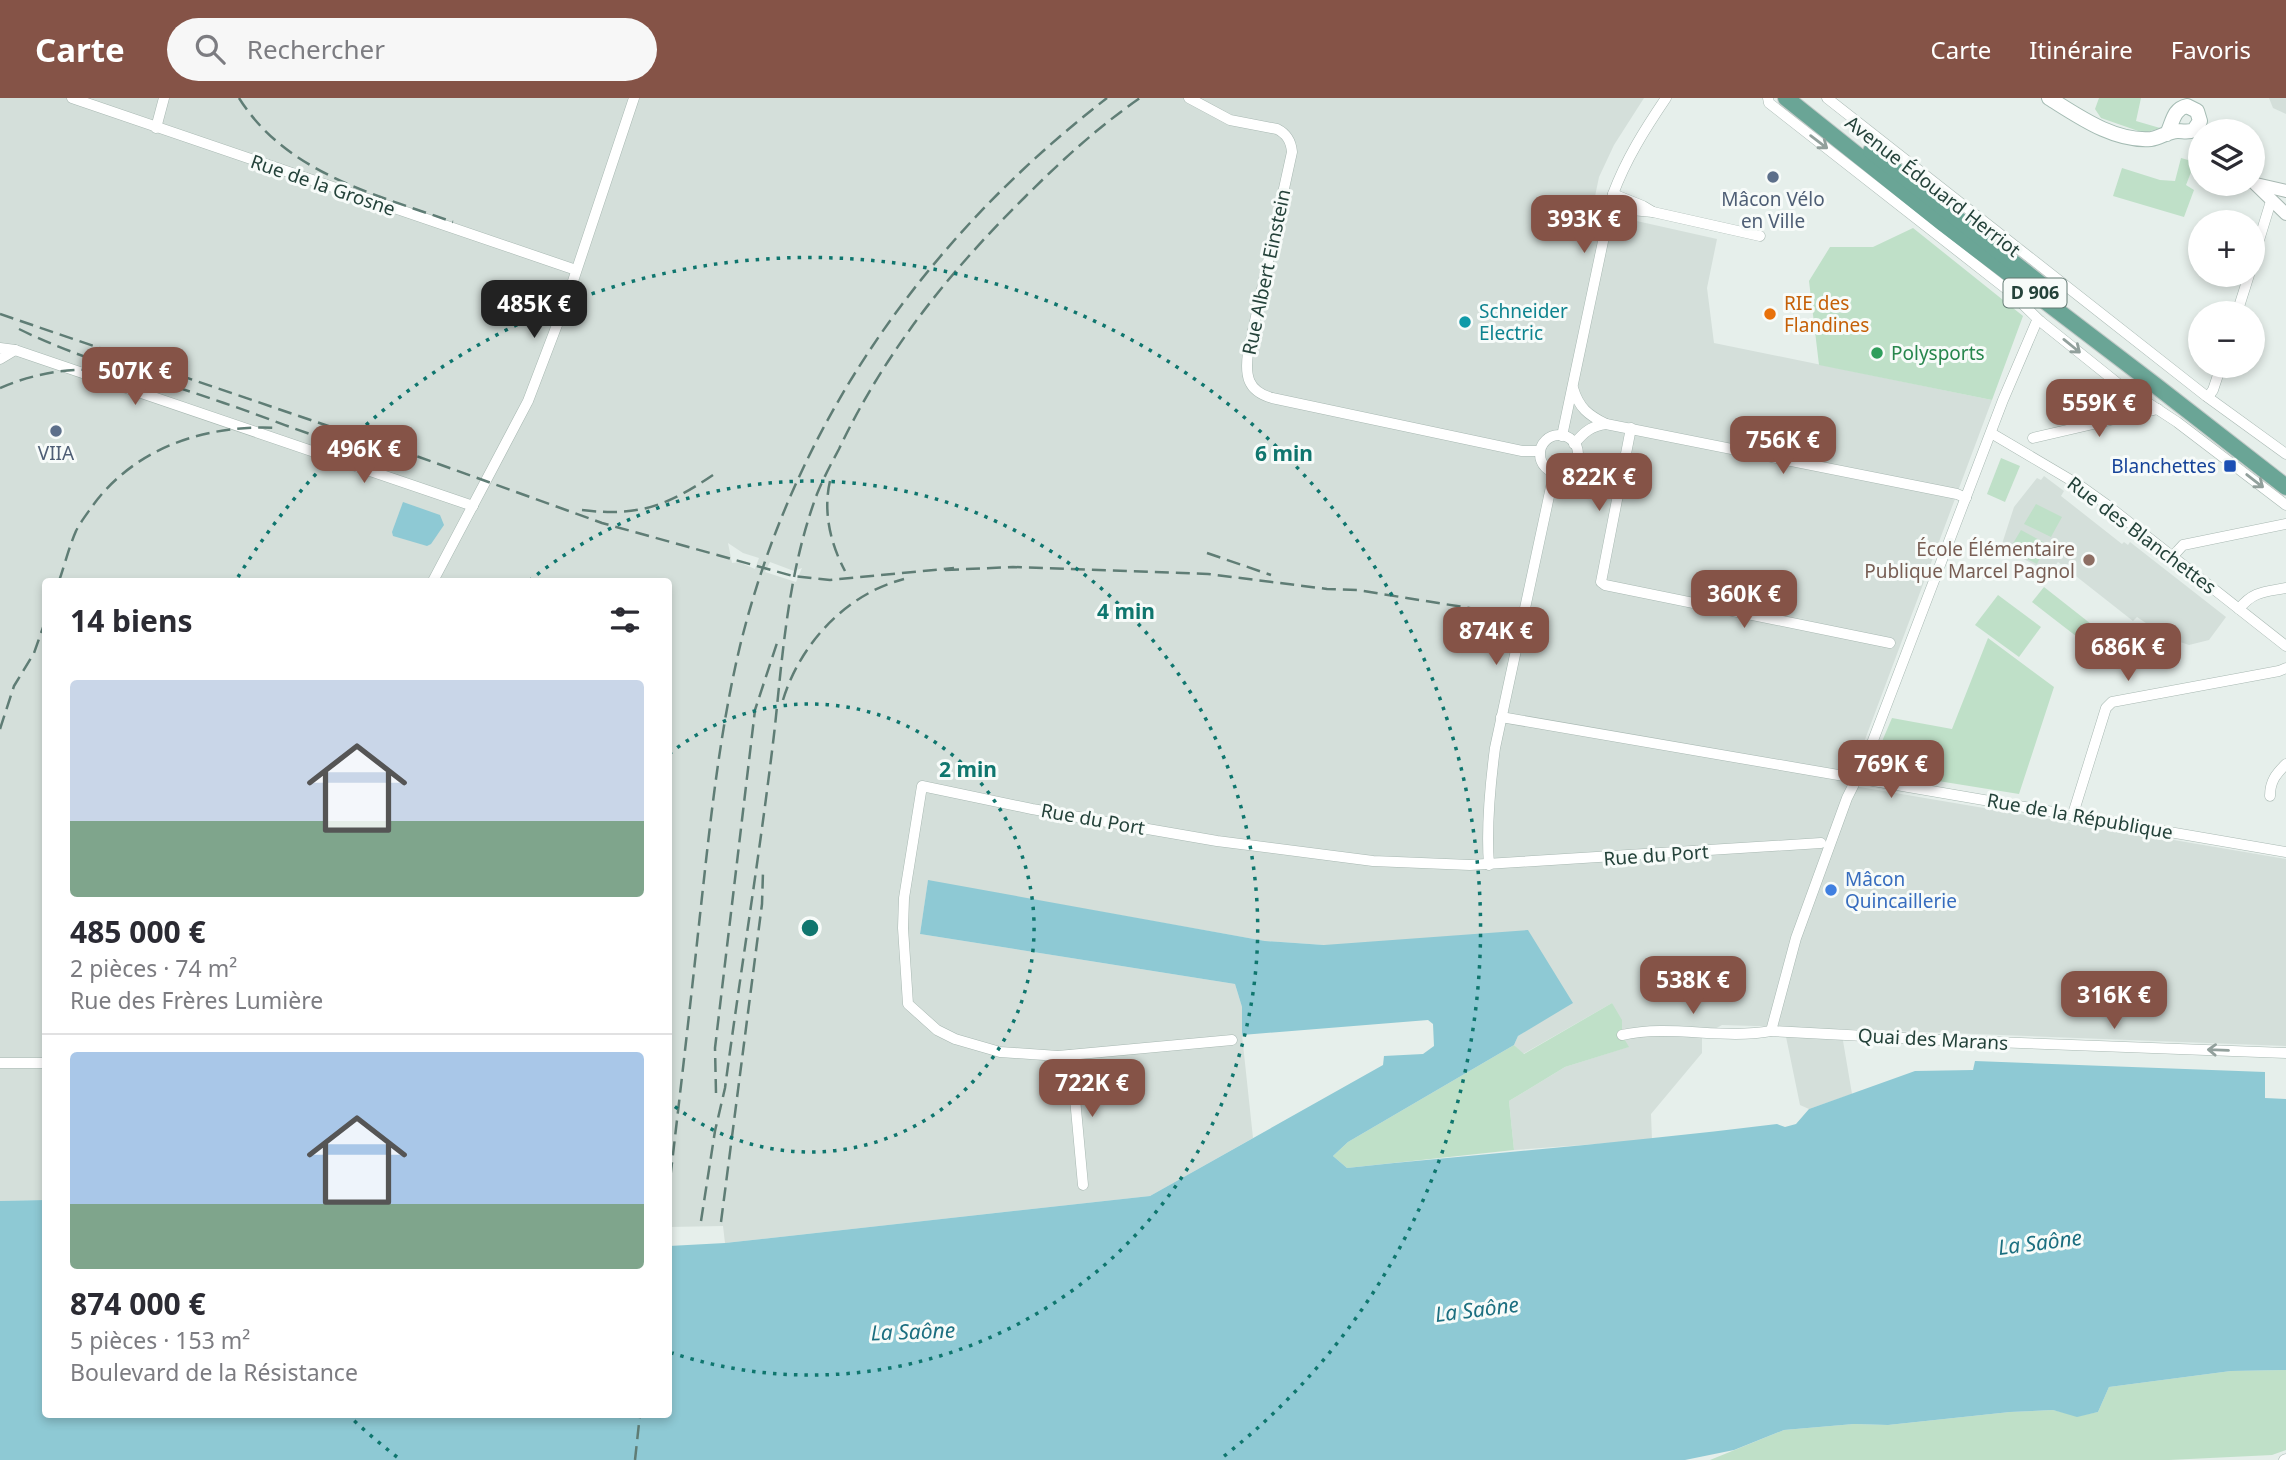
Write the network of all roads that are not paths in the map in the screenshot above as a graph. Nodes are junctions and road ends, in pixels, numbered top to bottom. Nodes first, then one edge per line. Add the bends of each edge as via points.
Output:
1 (72, 98) edge
2 (164, 98) edge
3 (634, 98) edge
4 (1189, 98) edge
5 (1666, 98) edge
6 (1768, 98) edge
7 (1786, 98) edge
8 (1802, 98) edge
9 (1827, 98) edge
10 (2049, 98) edge
11 (2187, 102) edge
12 (2200, 119) edge
13 (156, 128) junction
14 (2173, 128) junction
15 (2188, 132) edge
16 (2265, 186) edge
17 (2283, 190) edge
18 (1613, 194) junction
19 (2265, 195) edge
20 (2271, 201) junction
21 (1610, 208) junction
22 (1653, 212) junction
23 (2286, 214) edge
24 (2265, 221) edge
25 (1760, 236) dead end
26 (576, 270) junction
27 (2040, 321) junction
28 (0, 348) edge
29 (15, 350) junction
30 (0, 359) edge
31 (2217, 378) edge
32 (1572, 385) junction
33 (2208, 397) junction
34 (2158, 410) junction
35 (1606, 425) junction
36 (1631, 428) junction
37 (1991, 433) junction
38 (1562, 436) junction
39 (2033, 439) dead end
40 (1574, 444) junction
41 (1540, 451) junction
42 (2286, 454) edge
43 (1554, 473) junction
44 (2286, 474) edge
45 (2286, 487) edge
46 (1966, 498) junction
47 (2286, 505) edge
48 (473, 506) junction
49 (2286, 524) edge
50 (2173, 556) junction
51 (435, 578) edge
52 (2286, 588) edge
53 (2239, 609) junction
54 (1890, 643) dead end
55 (2286, 646) edge
56 (2286, 668) edge
57 (1501, 717) junction
58 (2286, 764) edge
59 (1858, 779) junction
60 (2270, 796) dead end
61 (2073, 814) junction
62 (1821, 843) dead end
63 (2286, 852) edge
64 (1489, 865) junction
65 (1771, 1031) junction
66 (1622, 1035) dead end
67 (1232, 1040) dead end
68 (2286, 1053) edge
69 (1071, 1055) junction
70 (0, 1063) edge
71 (42, 1063) edge
72 (1083, 1185) dead end

1 - 13 street, Rue de la Grosne
2 - 13 street
3 - 26 street
4 - 41 street, Rue Albert Einstein via 1230,120 1277,129 1291,143 1248,353 1246,371 1252,386 1272,398
5 - 18 street via 1636,142
6 -> 27 street via 2009,291
7 - 45 main road, Avenue Édouard Herriot / D 906
8 - 44 main road, Avenue Édouard Herriot / D 906
9 - 33 street
10 - 14 main road via 2125,137 2152,139
11 - 12 main road
11 - 14 main road via 2177,110
13 - 26 street, Rue de la Grosne
14 - 15 main road
16 - 17 street
17 - 20 street
18 - 21 street
18 - 22 street
19 - 20 street
20 - 23 street
20 - 24 street
21 - 22 street
21 - 32 street
22 - 25 street
26 - 48 street via 528,401
27 -> 34 street
27 - 37 street
28 - 29 street
29 - 30 street
29 - 48 street
31 - 33 street
32 - 35 street via 1585,413
32 - 38 street
33 - 42 street
34 - 39 street
34 -> 47 street
35 - 36 street
35 - 40 street via 1584,432
36 - 46 street
36 - 54 street via 1601,582
37 - 46 street
37 - 50 street, Rue des Blanchettes via 2080,485
38 - 40 street
38 - 41 street via 1550,438
40 - 43 street via 1573,467
41 - 43 street via 1542,463
43 - 57 street
46 - 59 street
48 - 51 street
49 - 50 street via 2183,545
50 - 53 street, Rue des Blanchettes
52 - 53 street via 2254,594
53 - 55 street, Rue des Blanchettes
56 - 61 street via 2112,702 2106,708
57 - 59 street, Rue de la République
57 - 64 street via 1491,782
58 - 60 street via 2274,776
59 - 61 street, Rue de la République
59 - 65 street via 1796,938
61 - 63 street, Rue de la République
62 - 64 street, Rue du Port
64 - 69 street, Rue du Port via 1317,855 1032,809 922,786 904,898 908,1004 937,1030 970,1044 1026,1055
65 - 66 street, Quai des Marans via 1659,1030
68 -> 65 street, Quai des Marans
67 - 69 street, Rue du Port
69 - 72 street
70 - 71 street

